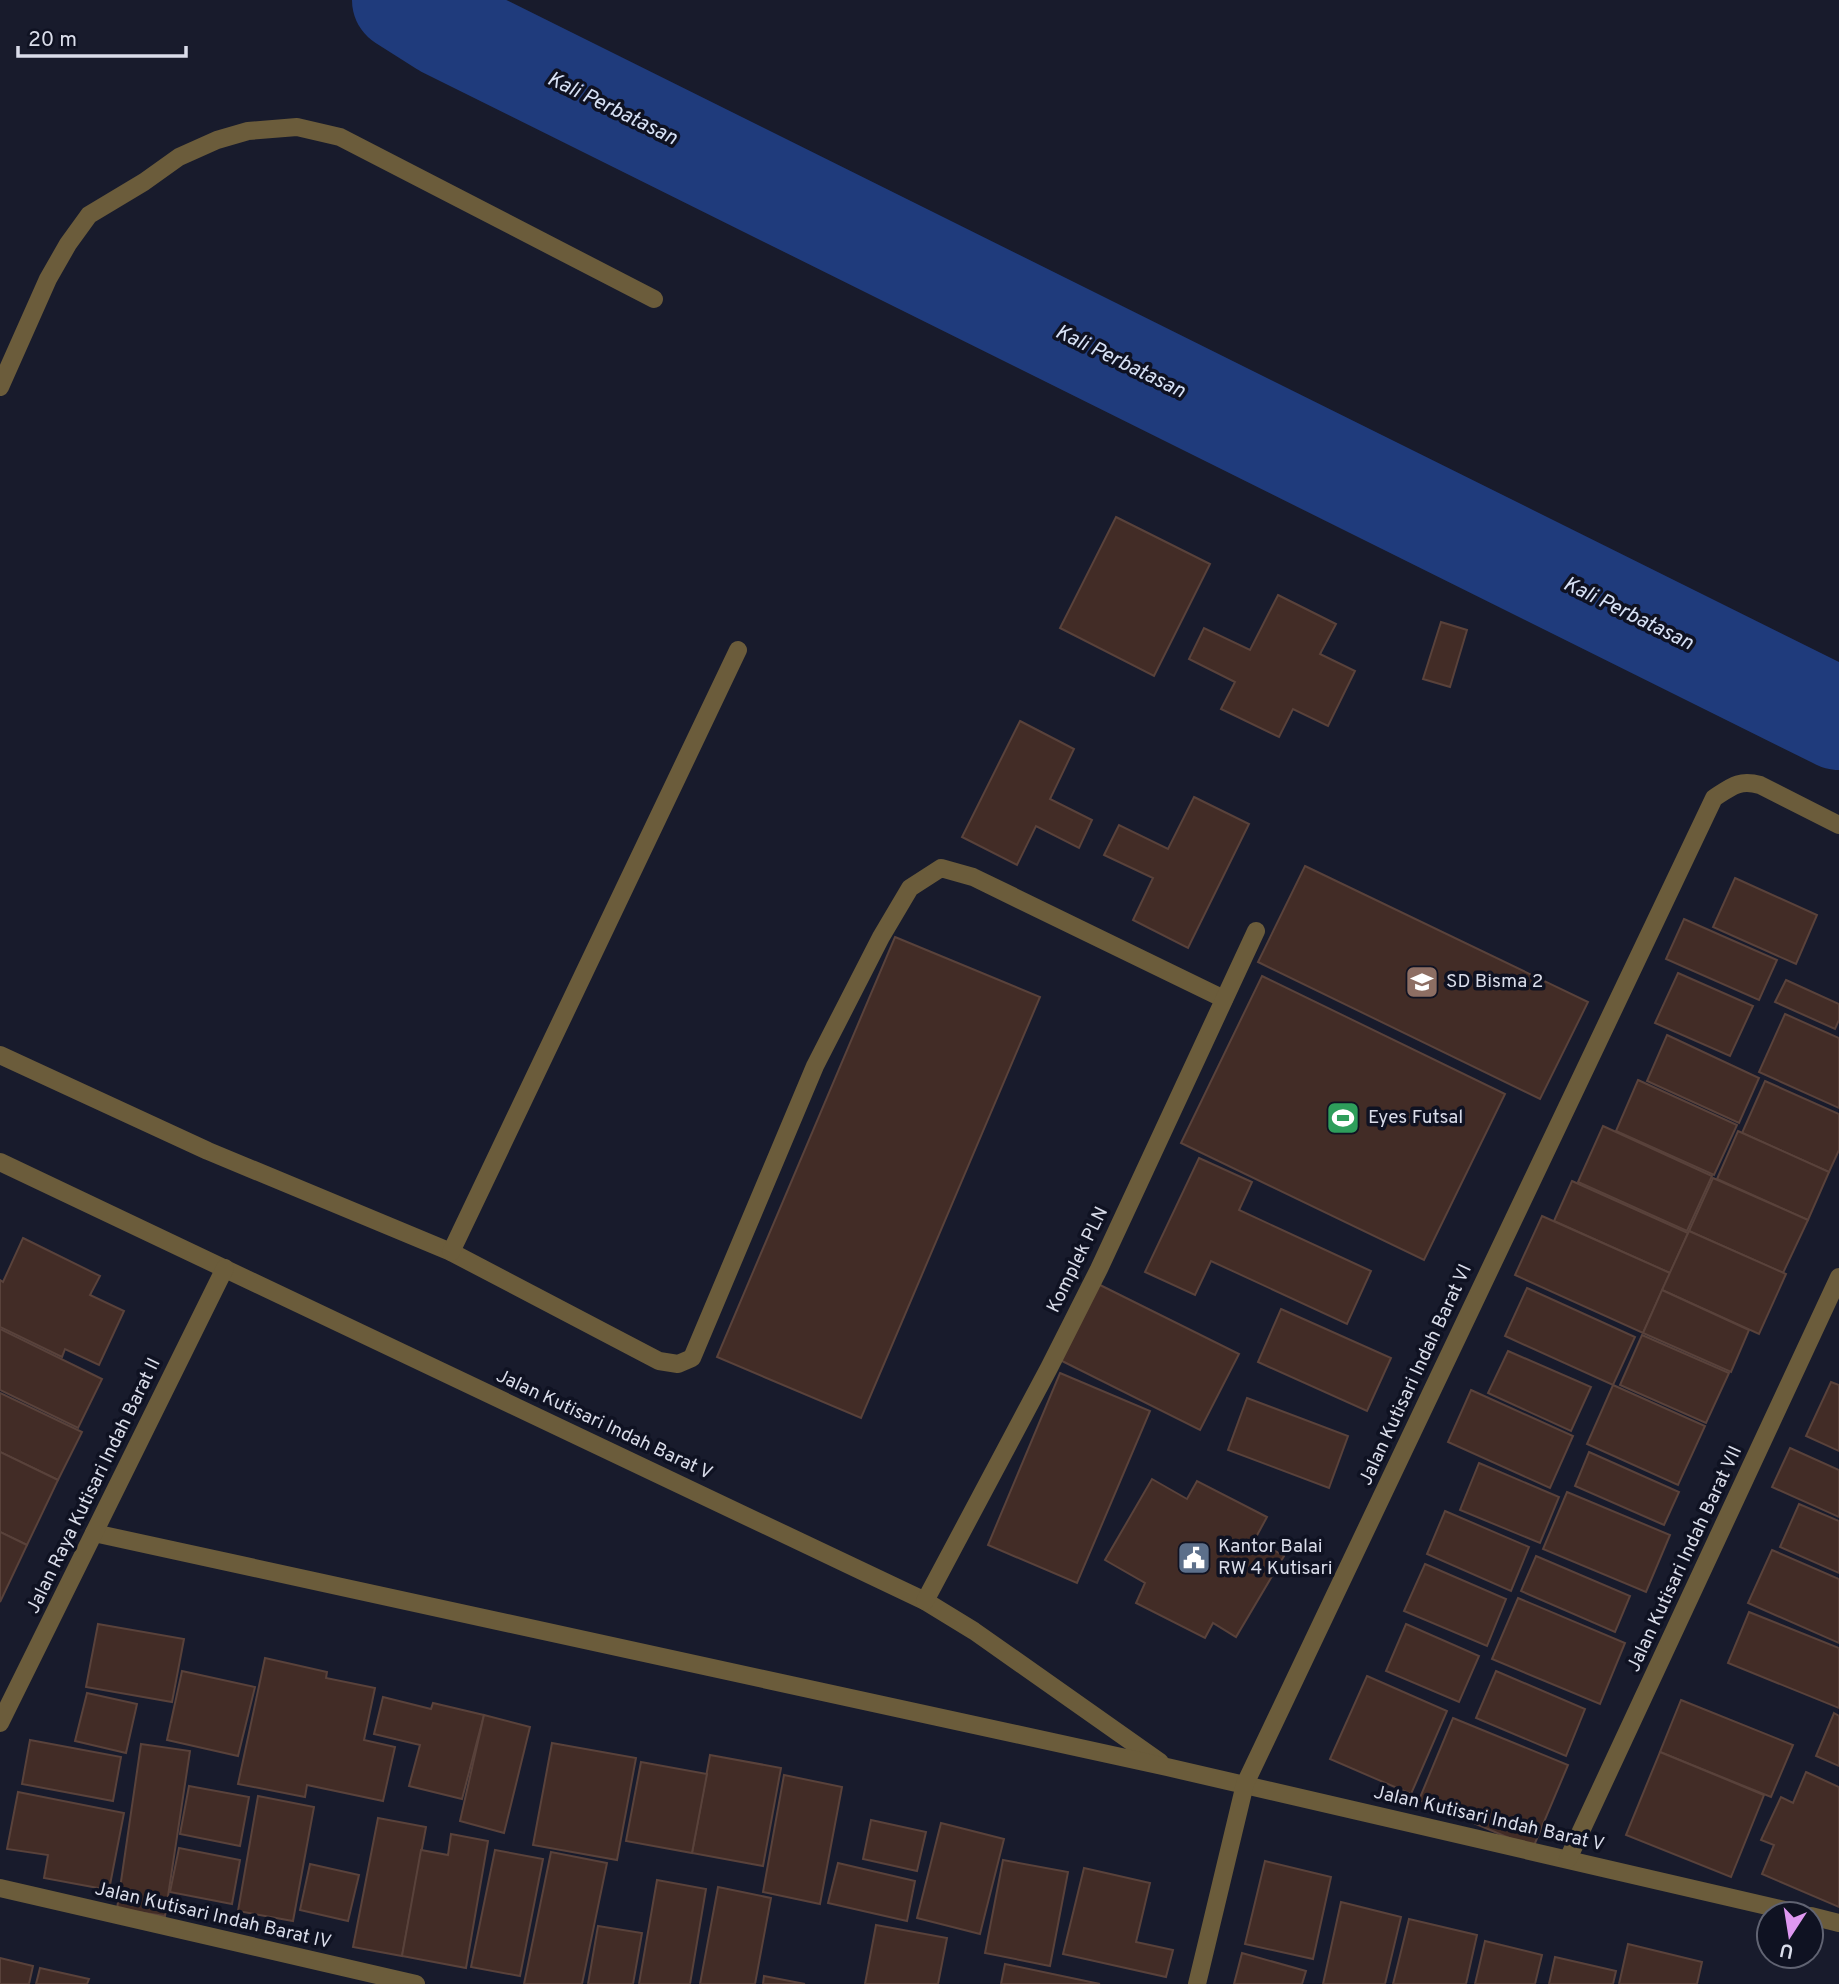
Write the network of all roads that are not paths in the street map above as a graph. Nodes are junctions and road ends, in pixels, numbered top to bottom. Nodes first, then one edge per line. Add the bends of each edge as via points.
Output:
1 (654, 299) dead end
2 (0, 387) edge
3 (738, 650) dead end
4 (1839, 825) edge
5 (1256, 931) dead end
6 (1224, 999) junction
7 (0, 1055) edge
8 (0, 1162) edge
9 (451, 1252) junction
10 (225, 1268) junction
11 (1839, 1277) edge
12 (94, 1533) junction
13 (925, 1601) junction
14 (0, 1723) edge
15 (1167, 1766) junction
16 (1245, 1784) junction
17 (1568, 1859) junction
18 (0, 1888) edge
19 (1755, 1903) edge
20 (416, 1984) edge
21 (1197, 1984) edge

1 - 2 street via 340,137 297,127 248,131 179,157 89,215 48,279
3 - 9 street
4 - 16 street, Jalan Kutisari Indah Barat VI via 1748,782 1714,798
5 - 6 street, Komplek PLN
6 - 9 street via 973,877 941,869 910,888 881,937 816,1066 692,1358 678,1364 659,1361
6 - 13 street, Komplek PLN via 1086,1293
7 - 9 street via 208,1151
8 - 10 street, Jalan Kutisari Indah Barat V
10 - 12 street, Jalan Raya Kutisari Indah Barat II
10 - 13 street, Jalan Kutisari Indah Barat V
11 - 17 street, Jalan Kutisari Indah Barat VII
12 - 14 street, Jalan Raya Kutisari Indah Barat II
12 - 15 street, Jalan Kutisari Indah Barat V
13 - 15 street, Jalan Kutisari Indah Barat V via 974,1630
15 - 16 street, Jalan Kutisari Indah Barat V
16 - 17 street, Jalan Kutisari Indah Barat V
16 - 21 street, Jalan Kutisari Indah Barat VI
17 - 19 street, Jalan Kutisari Indah Barat V
18 - 20 street, Jalan Kutisari Indah Barat IV

